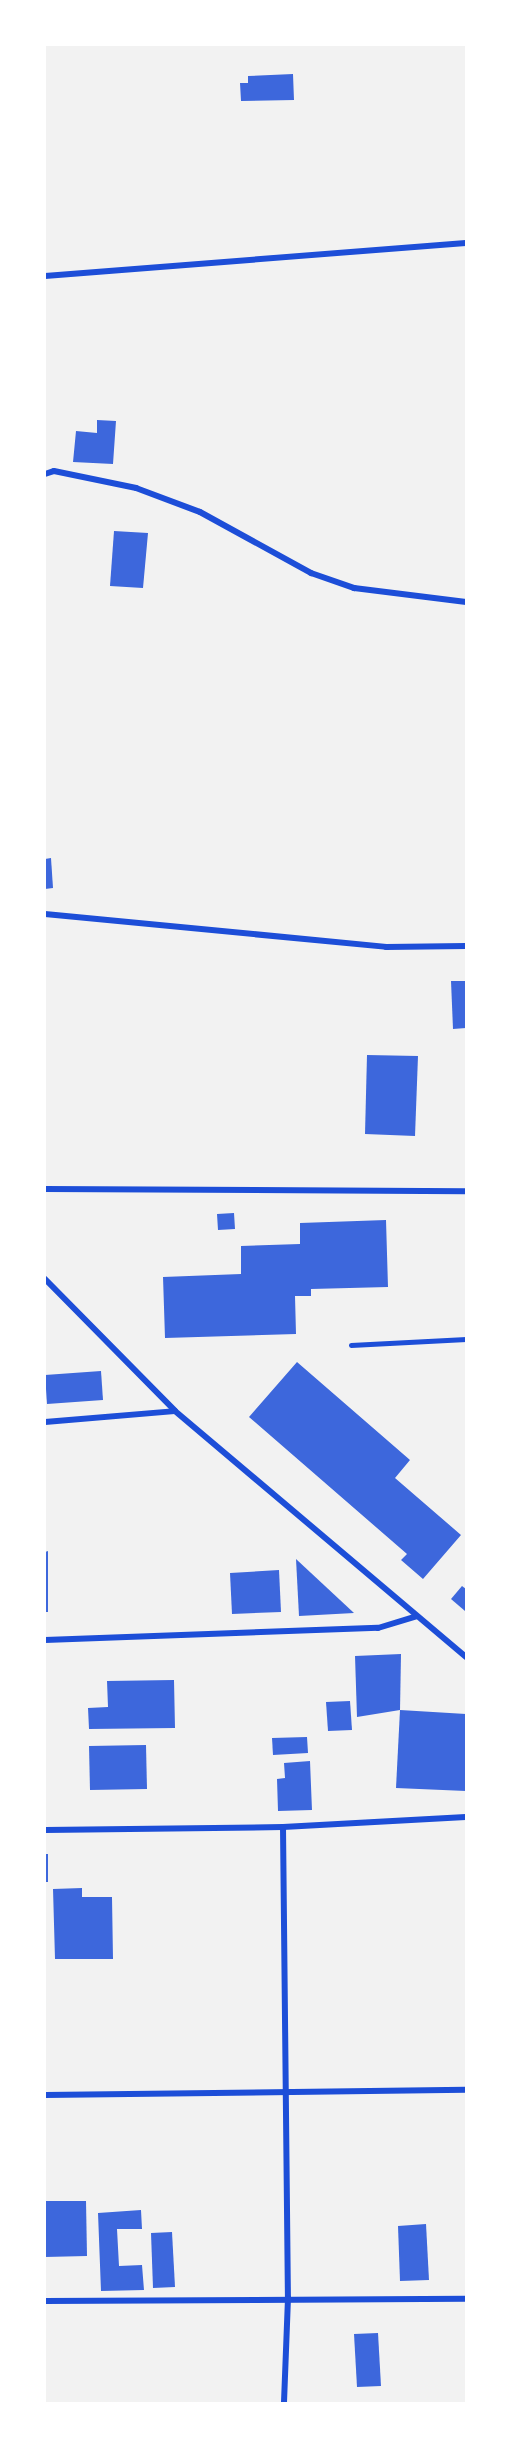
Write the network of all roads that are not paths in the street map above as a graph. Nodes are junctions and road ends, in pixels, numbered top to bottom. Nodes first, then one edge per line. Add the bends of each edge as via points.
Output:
1 (466, 243) edge
2 (45, 276) edge
3 (45, 474) edge
4 (466, 602) edge
5 (45, 914) edge
6 (466, 946) edge
7 (45, 1189) edge
8 (466, 1191) edge
9 (45, 1279) edge
10 (466, 1339) edge
11 (351, 1344) dead end
12 (175, 1411) junction
13 (45, 1422) edge
14 (415, 1617) junction
15 (45, 1640) edge
16 (466, 1658) edge
17 (466, 1817) edge
18 (283, 1827) junction
19 (45, 1830) edge
20 (466, 2090) edge
21 (283, 2091) junction
22 (45, 2095) edge
23 (288, 2298) junction
24 (466, 2299) edge
25 (45, 2301) edge
26 (284, 2403) edge

1 - 2 street
3 - 4 street via 54,471 136,488 200,512 311,573 354,588
5 - 6 street via 386,947
7 - 8 street
9 - 12 street
10 - 11 lane
12 - 13 street
12 - 14 street
14 - 15 street via 378,1628
14 - 16 street
17 - 18 street
18 - 19 street
18 - 21 street
20 - 21 street
21 - 22 street
21 - 23 street
23 - 24 street
23 - 25 street
23 - 26 street

